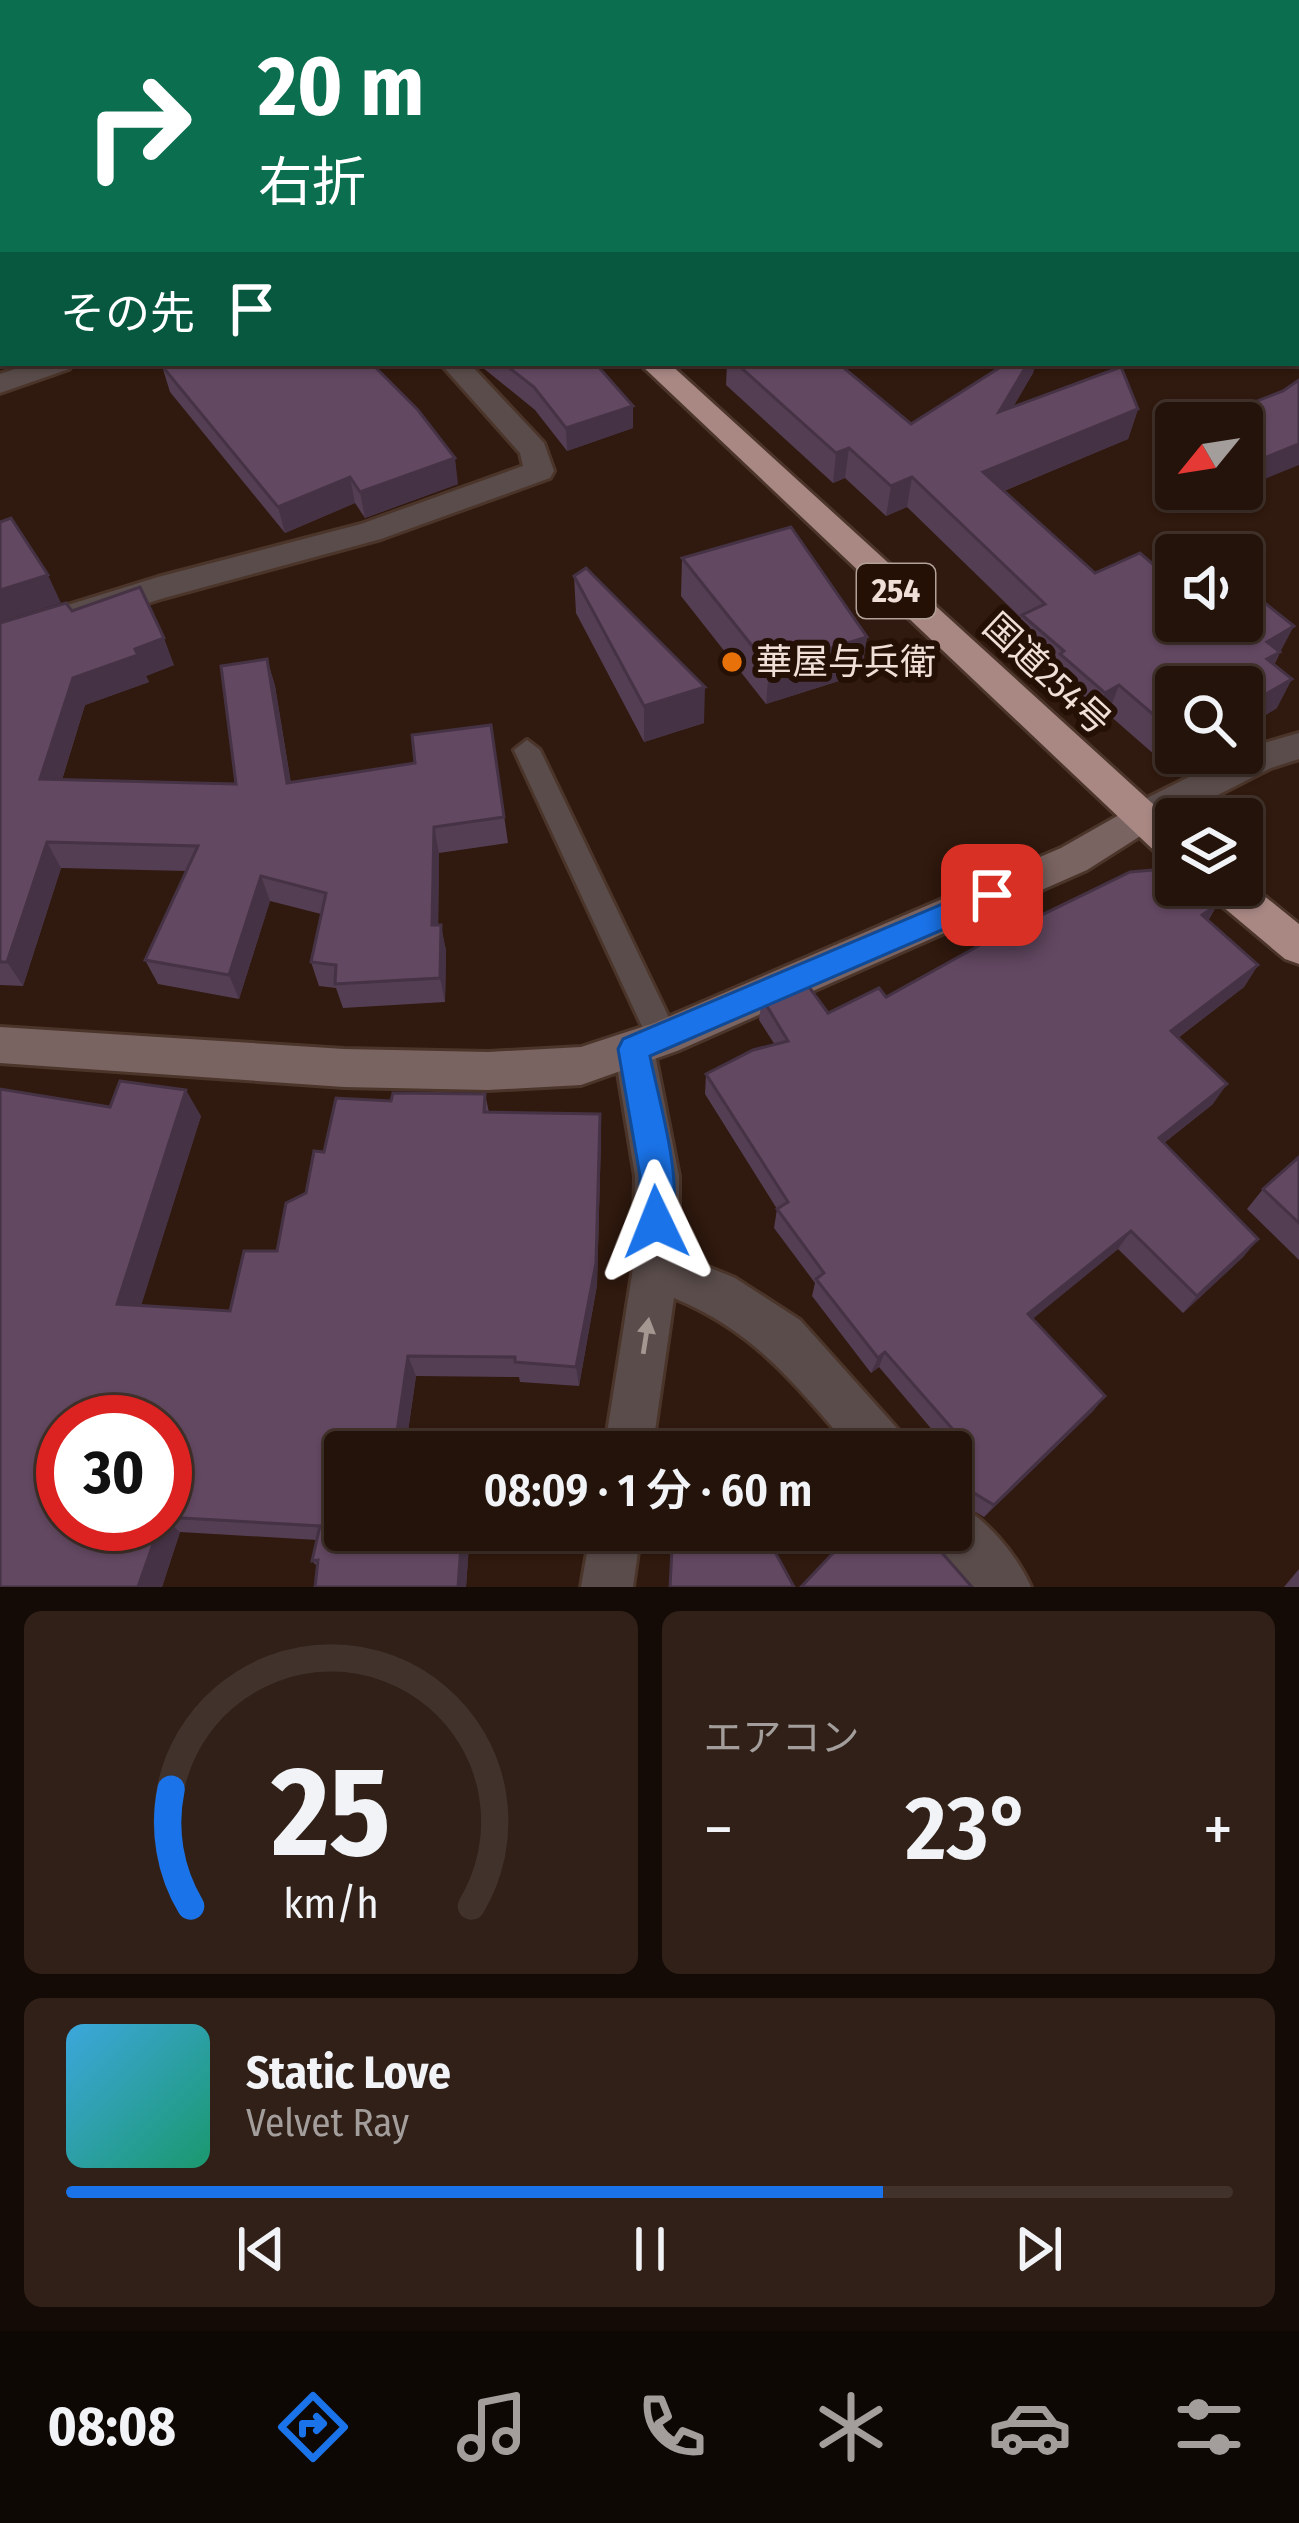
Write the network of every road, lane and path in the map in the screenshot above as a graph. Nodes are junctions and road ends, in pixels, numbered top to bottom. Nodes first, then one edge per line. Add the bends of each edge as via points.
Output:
1 (51, 366) edge
2 (457, 366) edge
3 (656, 366) edge
4 (0, 384) edge
5 (0, 638) edge
6 (1299, 746) edge
7 (527, 751) dead end
8 (1140, 818) junction
9 (1155, 830) edge
10 (1248, 906) edge
11 (1299, 947) edge
12 (648, 1044) junction
13 (0, 1045) edge
14 (656, 1268) junction
15 (631, 1431) edge
16 (868, 1431) edge
17 (972, 1550) edge
18 (613, 1551) edge
19 (607, 1587) edge
20 (1005, 1587) edge

1 - 4 street
2 - 5 street via 534,450 539,471 370,532
3 - 8 highway, 国道254号 / 254
6 - 8 street
7 - 12 lane
8 - 9 highway, 国道254号 / 254
8 - 12 street via 1074,859
10 - 11 highway
12 - 13 street via 581,1066 488,1072
12 - 14 street
15 -> 14 street
14 - 16 street via 719,1294 784,1336
17 - 20 street
18 - 19 street

